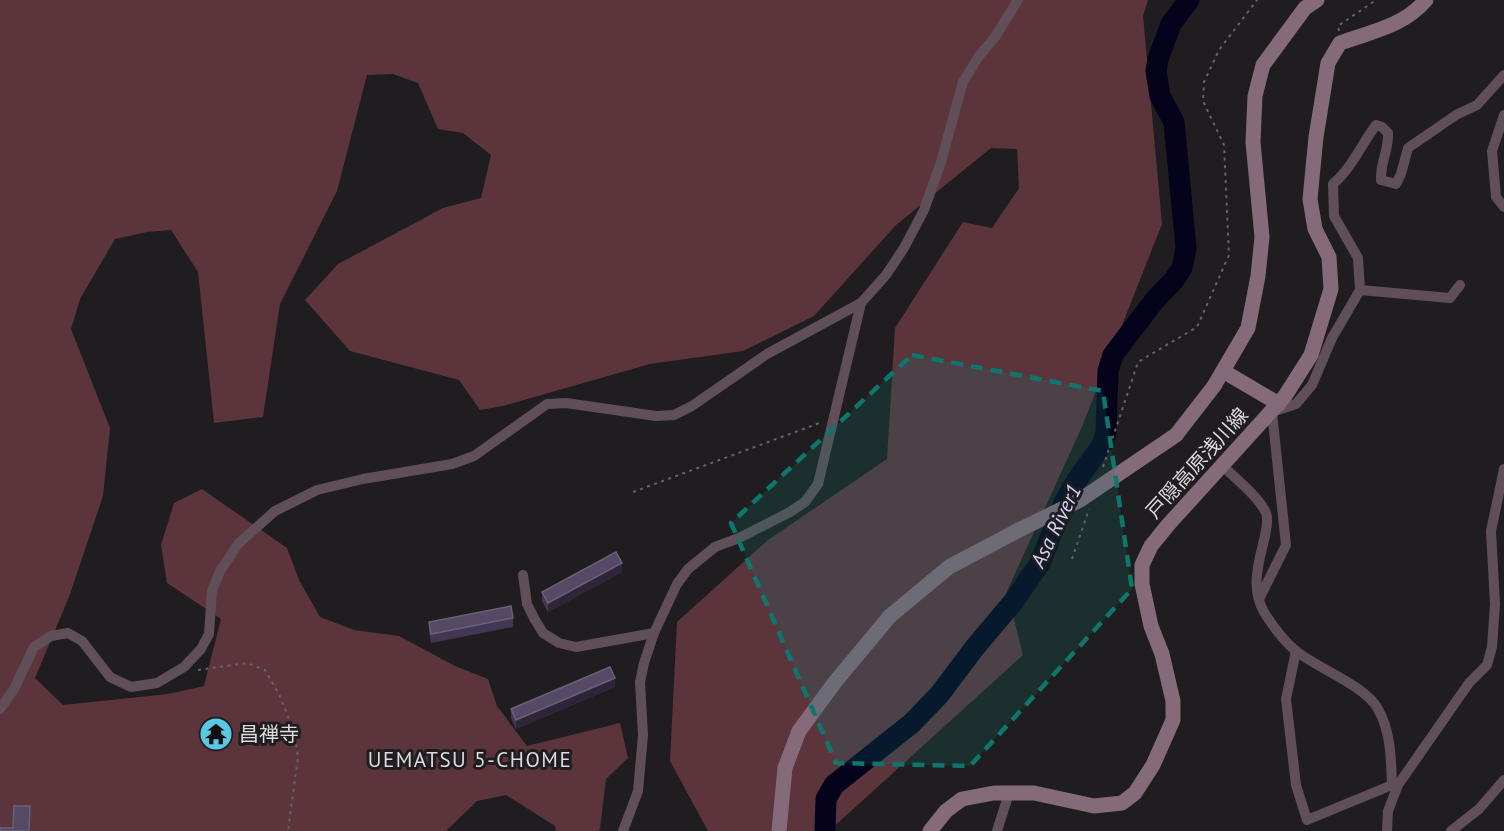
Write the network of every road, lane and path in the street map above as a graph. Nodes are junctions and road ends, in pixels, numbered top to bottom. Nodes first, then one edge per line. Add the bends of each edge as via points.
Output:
1 (1018, 0) edge
2 (1257, 0) edge
3 (1317, 0) edge
4 (1376, 0) edge
5 (1426, 0) edge
6 (1340, 43) junction
7 (1504, 75) edge
8 (1504, 115) edge
9 (1504, 207) edge
10 (1460, 285) dead end
11 (1360, 290) junction
12 (861, 303) junction
13 (1222, 371) junction
14 (1275, 408) junction
15 (834, 418) junction
16 (1223, 466) junction
17 (1504, 469) edge
18 (1101, 474) dead end
19 (633, 492) dead end
20 (1090, 506) dead end
21 (1504, 555) edge
22 (1491, 557) junction
23 (1072, 559) dead end
24 (523, 575) dead end
25 (1259, 598) junction
26 (1493, 632) junction
27 (654, 633) junction
28 (1504, 635) edge
29 (1296, 651) junction
30 (184, 667) junction
31 (0, 709) edge
32 (1504, 780) edge
33 (1395, 785) junction
34 (1009, 793) junction
35 (288, 831) edge
36 (623, 831) edge
37 (779, 831) edge
38 (930, 831) edge
39 (997, 831) edge
40 (1387, 831) edge
41 (1451, 831) edge

1 - 12 street via 963,82 924,210 886,275
2 - 18 path via 1219,50 1204,82 1203,101 1224,145 1228,255 1197,327 1138,362
3 - 13 main road, 戸隠高原浅川線 via 1305,8 1263,65 1255,96 1252,142 1262,237 1258,276 1248,328
4 - 6 path via 1338,26
5 - 6 main road via 1395,25
6 - 14 main road, 戸隠高原浅川線 via 1328,63 1310,199 1315,229 1329,257 1331,290 1311,355
7 - 11 street via 1477,105 1408,147 1396,184 1381,180 1388,133 1376,125 1352,164 1333,184 1334,216 1358,258
8 - 9 street via 1492,151 1496,197
10 - 11 street via 1450,298
11 - 14 street via 1332,338 1312,385 1296,404
12 - 15 street
12 - 30 street via 767,354 674,415 547,404 474,456 452,465 316,490 275,511 239,543 219,572 212,591 209,634
13 - 14 main road
13 - 37 main road, 戸隠高原浅川線, bridge via 1176,435 1080,500 949,567 890,616 799,731 785,768
14 - 16 main road, 戸隠高原浅川線
14 - 25 street via 1286,545
15 - 19 path
15 - 27 street via 818,484 805,502 740,538 715,547 688,569
16 - 25 street via 1268,515 1257,573
16 - 34 main road, 戸隠高原浅川線 via 1151,546 1142,565 1142,584 1173,701 1173,720 1135,793 1122,802 1094,806 1034,793
17 - 22 street via 1491,531
20 - 23 path
21 - 22 street
22 - 26 street
24 - 27 street via 527,603 535,620 543,633 559,643 576,647
25 - 29 street via 1263,610
26 - 28 street
26 - 33 street via 1487,664
27 - 36 street via 640,682 643,735 638,791
29 - 33 street via 1377,706 1386,726
29 - 33 street via 1286,699 1296,785 1307,820
30 - 31 street via 157,682 131,687 110,677 82,641 68,633 51,636 34,647
30 - 35 path via 195,670 247,663 265,670 294,731 298,757
32 - 41 street via 1479,809
33 - 40 street
34 - 38 main road, 戸隠高原浅川線 via 962,799
34 - 39 street

